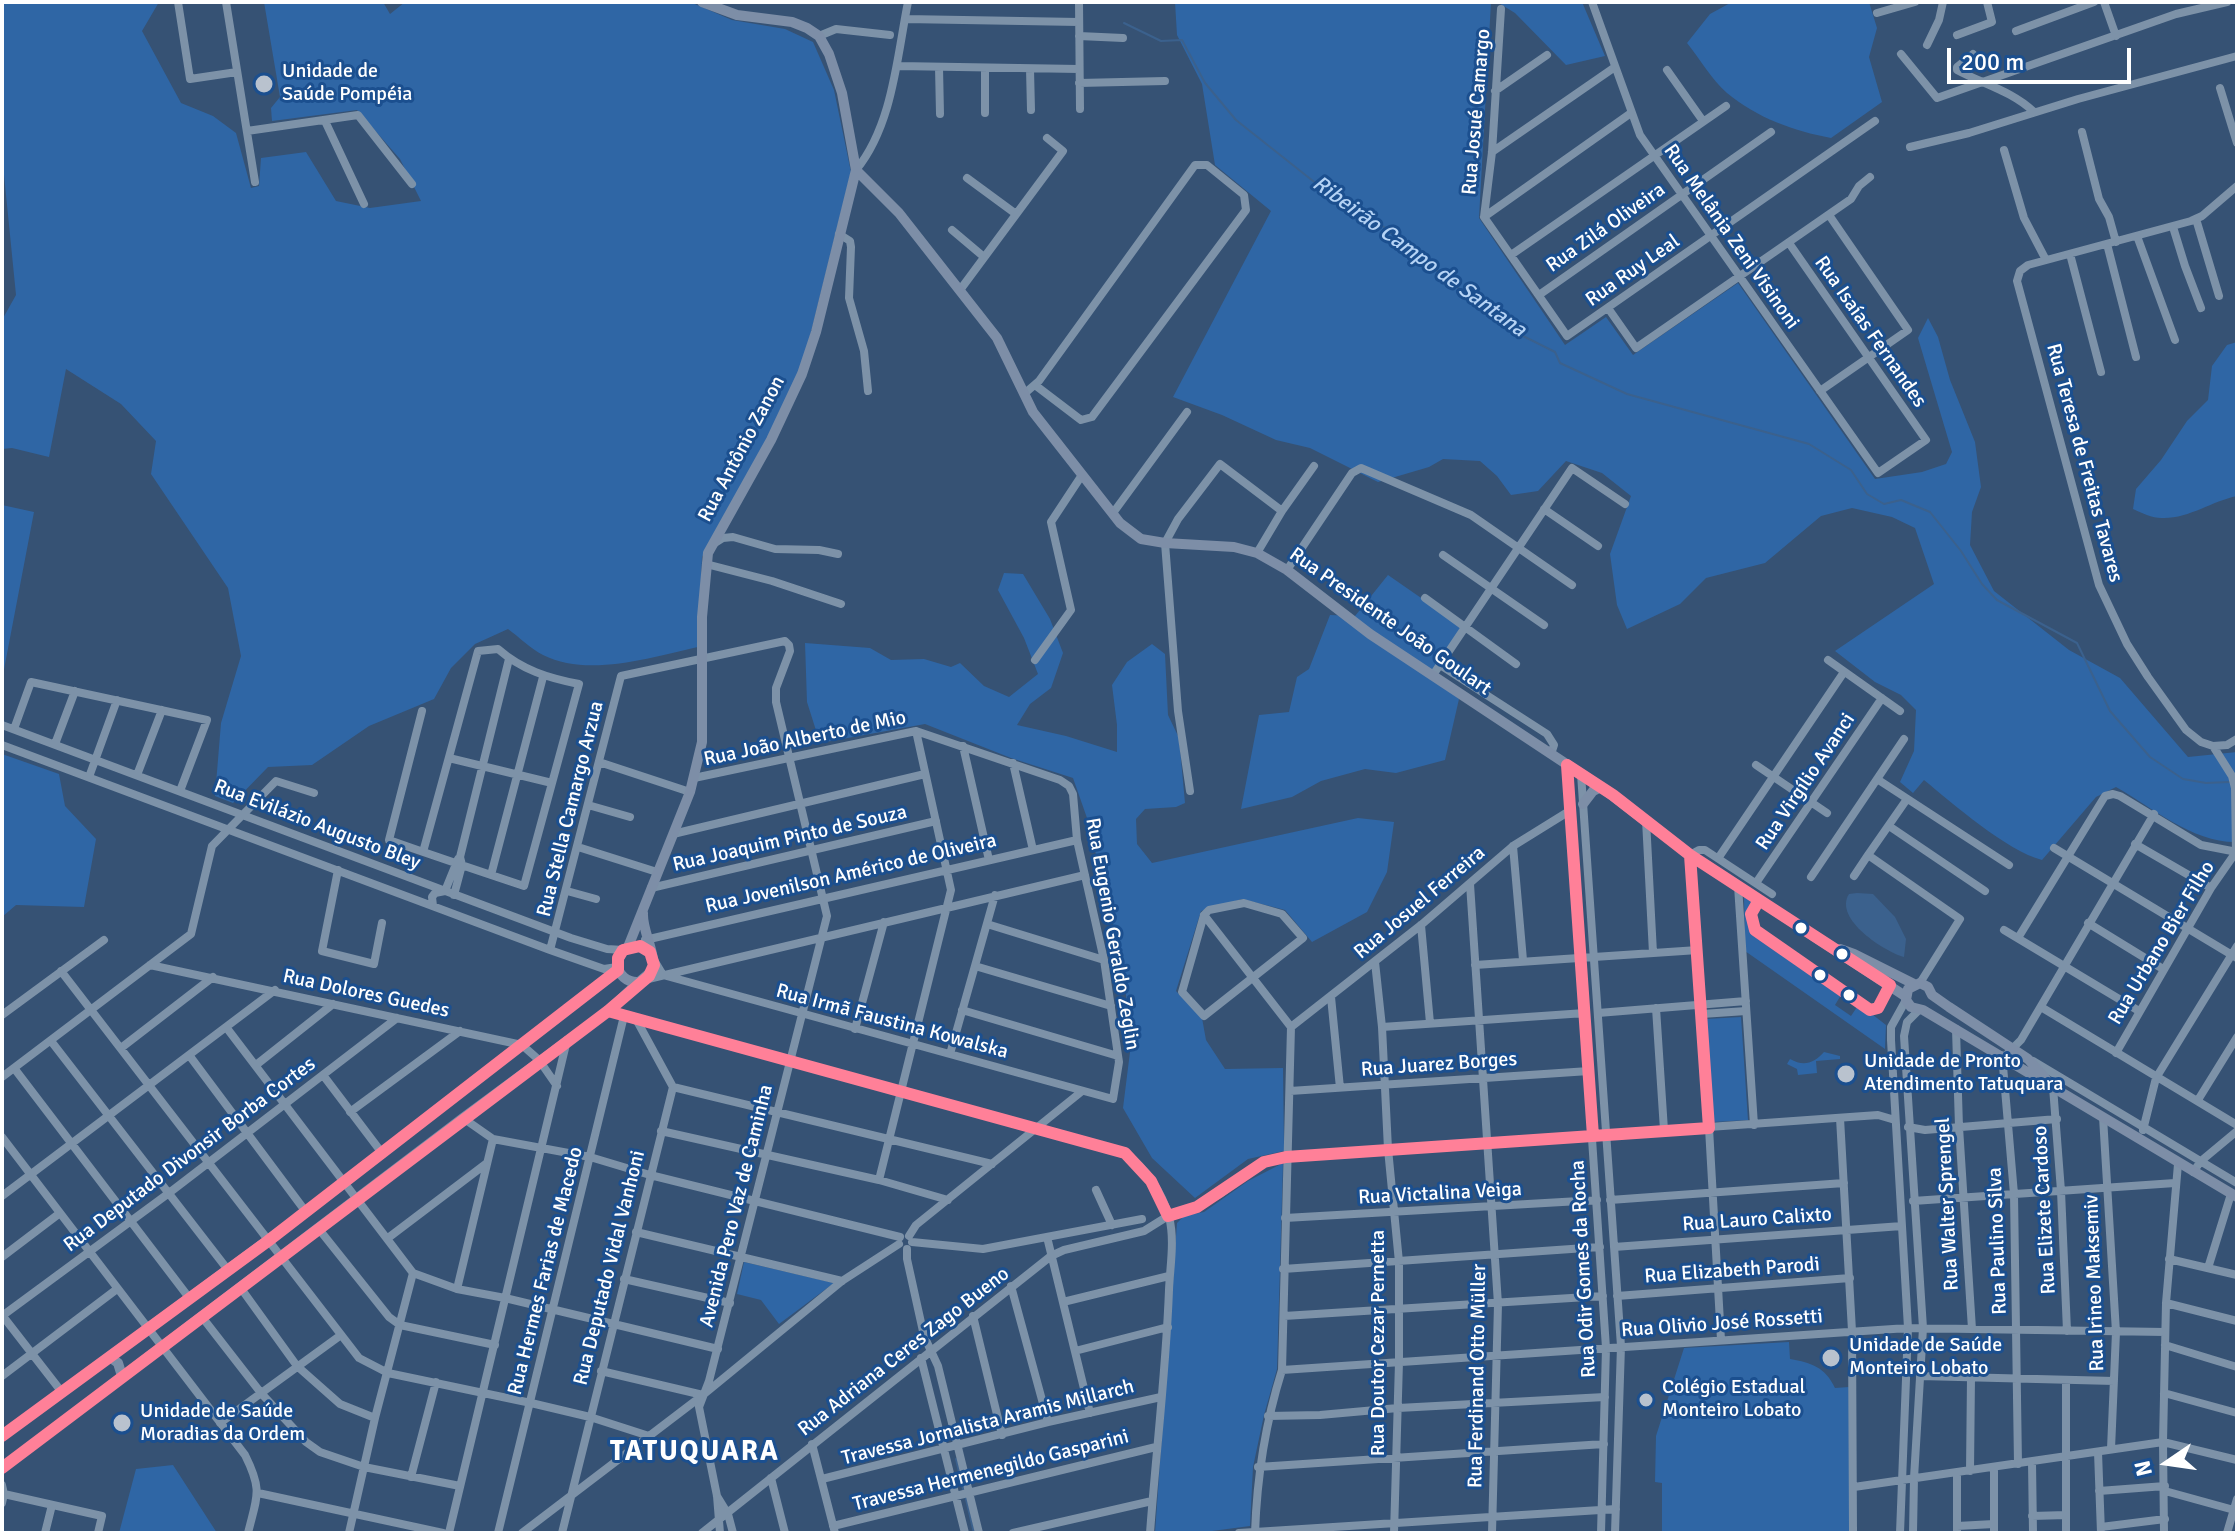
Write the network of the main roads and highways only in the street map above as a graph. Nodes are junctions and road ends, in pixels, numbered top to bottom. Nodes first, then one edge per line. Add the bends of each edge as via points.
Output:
1 (702, 2) edge
2 (856, 170) junction
3 (1601, 787) junction
4 (1583, 804) road end
5 (643, 907) junction
6 (1825, 945) junction
7 (628, 947) junction
8 (652, 956) junction
9 (618, 969) junction
10 (642, 981) junction
11 (1917, 984) junction
12 (1932, 995) junction
13 (1906, 998) junction
14 (1921, 1010) junction
15 (2053, 1087) junction
16 (2234, 1196) edge
17 (110, 1357) junction
18 (122, 1376) junction
19 (2, 1436) edge
20 (2, 1468) edge

1 - 2 main road, Rua Antônio Zanon via 737,15 792,22 819,36 842,93
2 - 3 main road, Rua Presidente João Goulart via 899,213 997,338 1042,425 1120,523 1141,539 1257,553
2 - 5 main road, Rua Antônio Zanon via 802,374 711,545 701,657 702,742 690,792
3 - 4 main road
3 - 6 main road, Rua Presidente João Goulart via 1690,855
5 - 7 main road, Rua Antônio Zanon
5 - 8 main road, Rua Antônio Zanon
6 - 11 main road, Rua Presidente João Goulart
6 - 13 main road, Rua Presidente João Goulart
7 - 8 main road via 646,948
7 - 9 main road via 618,958
8 - 10 main road via 652,971
9 - 10 main road via 629,981
9 - 17 main road
10 - 18 main road
11 - 12 main road, Rua Presidente João Goulart via 1928,987
11 - 13 main road
12 - 14 main road
12 - 15 main road, Rua Presidente João Goulart via 2028,1059
13 - 14 main road, Rua Presidente João Goulart
14 - 15 main road, Rua Presidente João Goulart
15 - 16 main road, Rua Presidente João Goulart
17 - 18 main road
17 - 19 main road
18 - 20 main road

